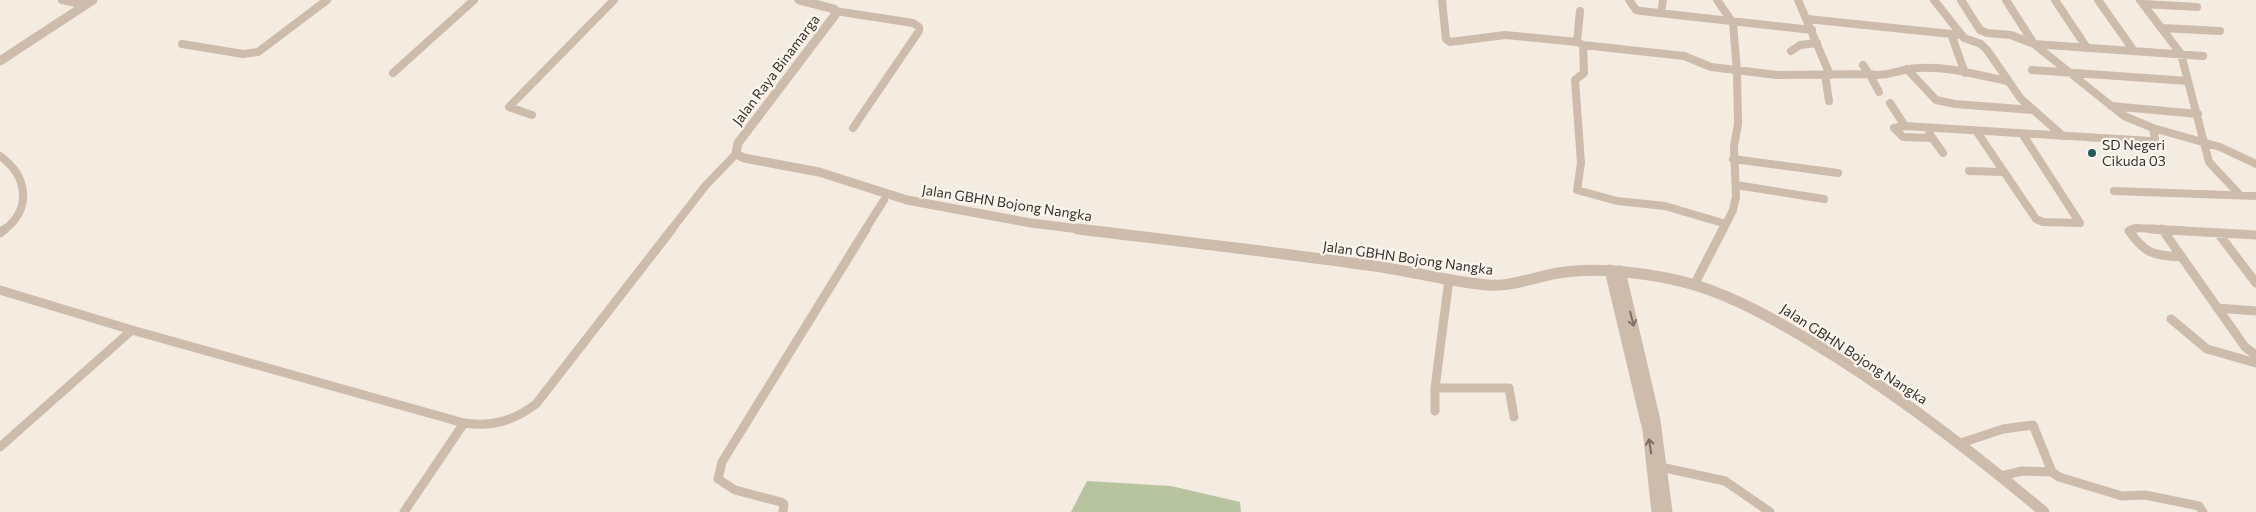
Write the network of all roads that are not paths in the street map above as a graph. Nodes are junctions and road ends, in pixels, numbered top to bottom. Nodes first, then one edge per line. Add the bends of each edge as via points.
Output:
1 (62, 0) edge
2 (327, 0) edge
3 (474, 0) edge
4 (614, 0) edge
5 (799, 0) edge
6 (1442, 0) edge
7 (1629, 0) edge
8 (1663, 0) edge
9 (1718, 0) edge
10 (1798, 0) edge
11 (1934, 0) edge
12 (1961, 0) edge
13 (2006, 0) edge
14 (2054, 0) edge
15 (2098, 0) edge
16 (90, 2) edge
17 (823, 2) edge
18 (2142, 2) edge
19 (2198, 7) dead end
20 (835, 11) junction
21 (1580, 11) dead end
22 (1661, 13) junction
23 (1807, 19) junction
24 (1733, 23) junction
25 (2162, 28) junction
26 (1812, 30) junction
27 (2220, 32) dead end
28 (1951, 34) junction
29 (1961, 35) junction
30 (1817, 43) junction
31 (182, 44) dead end
32 (1580, 44) junction
33 (2034, 44) junction
34 (2087, 48) junction
35 (1791, 51) dead end
36 (2134, 51) junction
37 (2181, 54) junction
38 (2203, 56) dead end
39 (0, 61) edge
40 (1863, 65) dead end
41 (1906, 69) junction
42 (2032, 70) dead end
43 (1737, 71) junction
44 (2068, 71) junction
45 (393, 73) dead end
46 (1965, 73) junction
47 (1828, 75) junction
48 (1870, 75) junction
49 (2007, 81) junction
50 (2188, 81) junction
51 (1879, 92) dead end
52 (1829, 101) dead end
53 (1890, 103) dead end
54 (2110, 106) junction
55 (2033, 110) junction
56 (2198, 114) junction
57 (532, 115) dead end
58 (1905, 126) junction
59 (853, 128) dead end
60 (1926, 128) junction
61 (2153, 128) junction
62 (1977, 132) junction
63 (2023, 135) junction
64 (2062, 136) junction
65 (1932, 138) junction
66 (2205, 142) junction
67 (1943, 153) dead end
68 (736, 154) junction
69 (0, 156) edge
70 (1733, 159) junction
71 (2256, 164) edge
72 (1969, 171) dead end
73 (2002, 172) junction
74 (1838, 173) dead end
75 (1736, 185) junction
76 (2114, 191) dead end
77 (2239, 194) junction
78 (2256, 196) edge
79 (1824, 199) dead end
80 (884, 200) dead end
81 (1726, 224) junction
82 (2162, 229) junction
83 (0, 233) edge
84 (2218, 233) junction
85 (2256, 235) edge
86 (2182, 257) junction
87 (1615, 271) junction
88 (1449, 279) junction
89 (2256, 283) edge
90 (1694, 285) junction
91 (0, 290) edge
92 (2217, 308) junction
93 (2256, 311) edge
94 (2172, 319) dead end
95 (132, 330) junction
96 (2256, 354) edge
97 (2256, 363) edge
98 (1435, 388) junction
99 (1435, 411) dead end
100 (1514, 417) dead end
101 (464, 423) junction
102 (1961, 443) junction
103 (0, 447) edge
104 (1659, 467) junction
105 (2052, 472) junction
106 (2001, 476) junction
107 (404, 512) edge
108 (783, 512) edge
109 (1657, 512) edge
110 (1667, 512) edge
111 (1770, 512) edge
112 (2044, 512) edge
113 (2203, 512) edge

1 - 16 street
2 - 31 street via 258,52 244,54
3 - 45 street
4 - 57 street via 509,106
5 - 17 street, Jalan Raya Binamarga
6 - 32 street via 1446,39 1450,42 1505,35
7 - 22 street via 1636,10
8 - 22 street
9 - 24 street
10 - 23 street
11 - 29 street
12 - 33 street via 1980,30 2011,35
13 - 33 street
14 - 34 street
15 - 36 street
16 - 39 street
17 - 20 street, Jalan Raya Binamarga
18 - 19 street
18 - 25 street
20 - 59 street via 913,23 919,27
20 - 68 street, Jalan Raya Binamarga via 832,20 738,143
21 - 32 street
22 - 24 street
23 - 26 street
23 - 28 street
24 - 26 street
24 - 43 street
25 - 27 street
25 - 37 street
26 - 30 street
28 - 29 street
28 - 46 street
29 - 49 street via 1987,50
30 - 35 street via 1800,45
30 - 47 street
32 - 43 street via 1684,56 1707,66
32 - 81 street via 1584,73 1575,80 1574,87 1580,150 1577,190 1617,201 1665,206
33 - 34 street
33 - 44 street
34 - 36 street
36 - 37 street
37 - 38 street
37 - 50 street
40 - 48 street
41 - 46 street via 1934,68
41 - 48 street via 1881,76
41 - 55 street via 1936,100
42 - 44 street
43 - 47 street
43 - 70 street via 1738,124
44 - 50 street
44 - 54 street
46 - 49 street
47 - 48 street
47 - 52 street
48 - 51 street
49 - 55 street
50 - 56 street
53 - 58 street
54 - 56 street
54 - 61 street via 2128,119
55 - 64 street
56 - 66 street
58 - 60 street
58 - 65 street via 1894,128 1898,135
60 - 62 street
60 - 65 street
61 - 64 street via 2155,139 2150,141
61 - 66 street
62 - 63 street
62 - 73 street
63 - 64 street
63 - 73 street via 2080,223 2036,219
65 - 67 street
66 - 71 street via 2230,150
66 - 77 street via 2209,162
68 - 88 street, Jalan GBHN Bojong Nangka via 751,160 819,172 907,200 1030,223 1377,266
68 - 101 street via 706,185 536,404 518,417 502,423 482,426
69 - 83 street via 8,161 20,180 22,206 19,216
70 - 74 street
70 - 75 street
72 - 73 street
75 - 79 street
75 - 81 street via 1733,210
76 - 77 street
77 - 78 street
80 - 108 street via 722,462 718,480 734,490 781,502 784,504
81 - 90 street
82 - 84 street
82 - 86 street
82 - 86 street via 2136,228 2130,231 2148,254
84 - 85 street
84 - 89 street
86 - 92 street
87 - 88 street, Jalan GBHN Bojong Nangka via 1564,272 1499,285
87 - 90 street, Jalan GBHN Bojong Nangka
87 - 104 street via 1653,402
88 - 98 street
90 - 102 street, Jalan GBHN Bojong Nangka via 1739,301 1783,323 1903,400
91 - 95 street
92 - 93 street
92 - 96 street via 2245,347
94 - 97 street via 2207,349
95 - 101 street
95 - 103 street
98 - 99 street
98 - 100 street via 1510,388
101 - 107 street
102 - 105 street via 2003,429 2032,425
102 - 106 street, Jalan GBHN Bojong Nangka
104 - 109 street
104 - 110 street
104 - 111 street via 1725,481
105 - 106 street via 2022,471
105 - 113 street via 2058,477 2105,492 2137,498 2145,495 2200,506
106 - 112 street, Jalan GBHN Bojong Nangka

